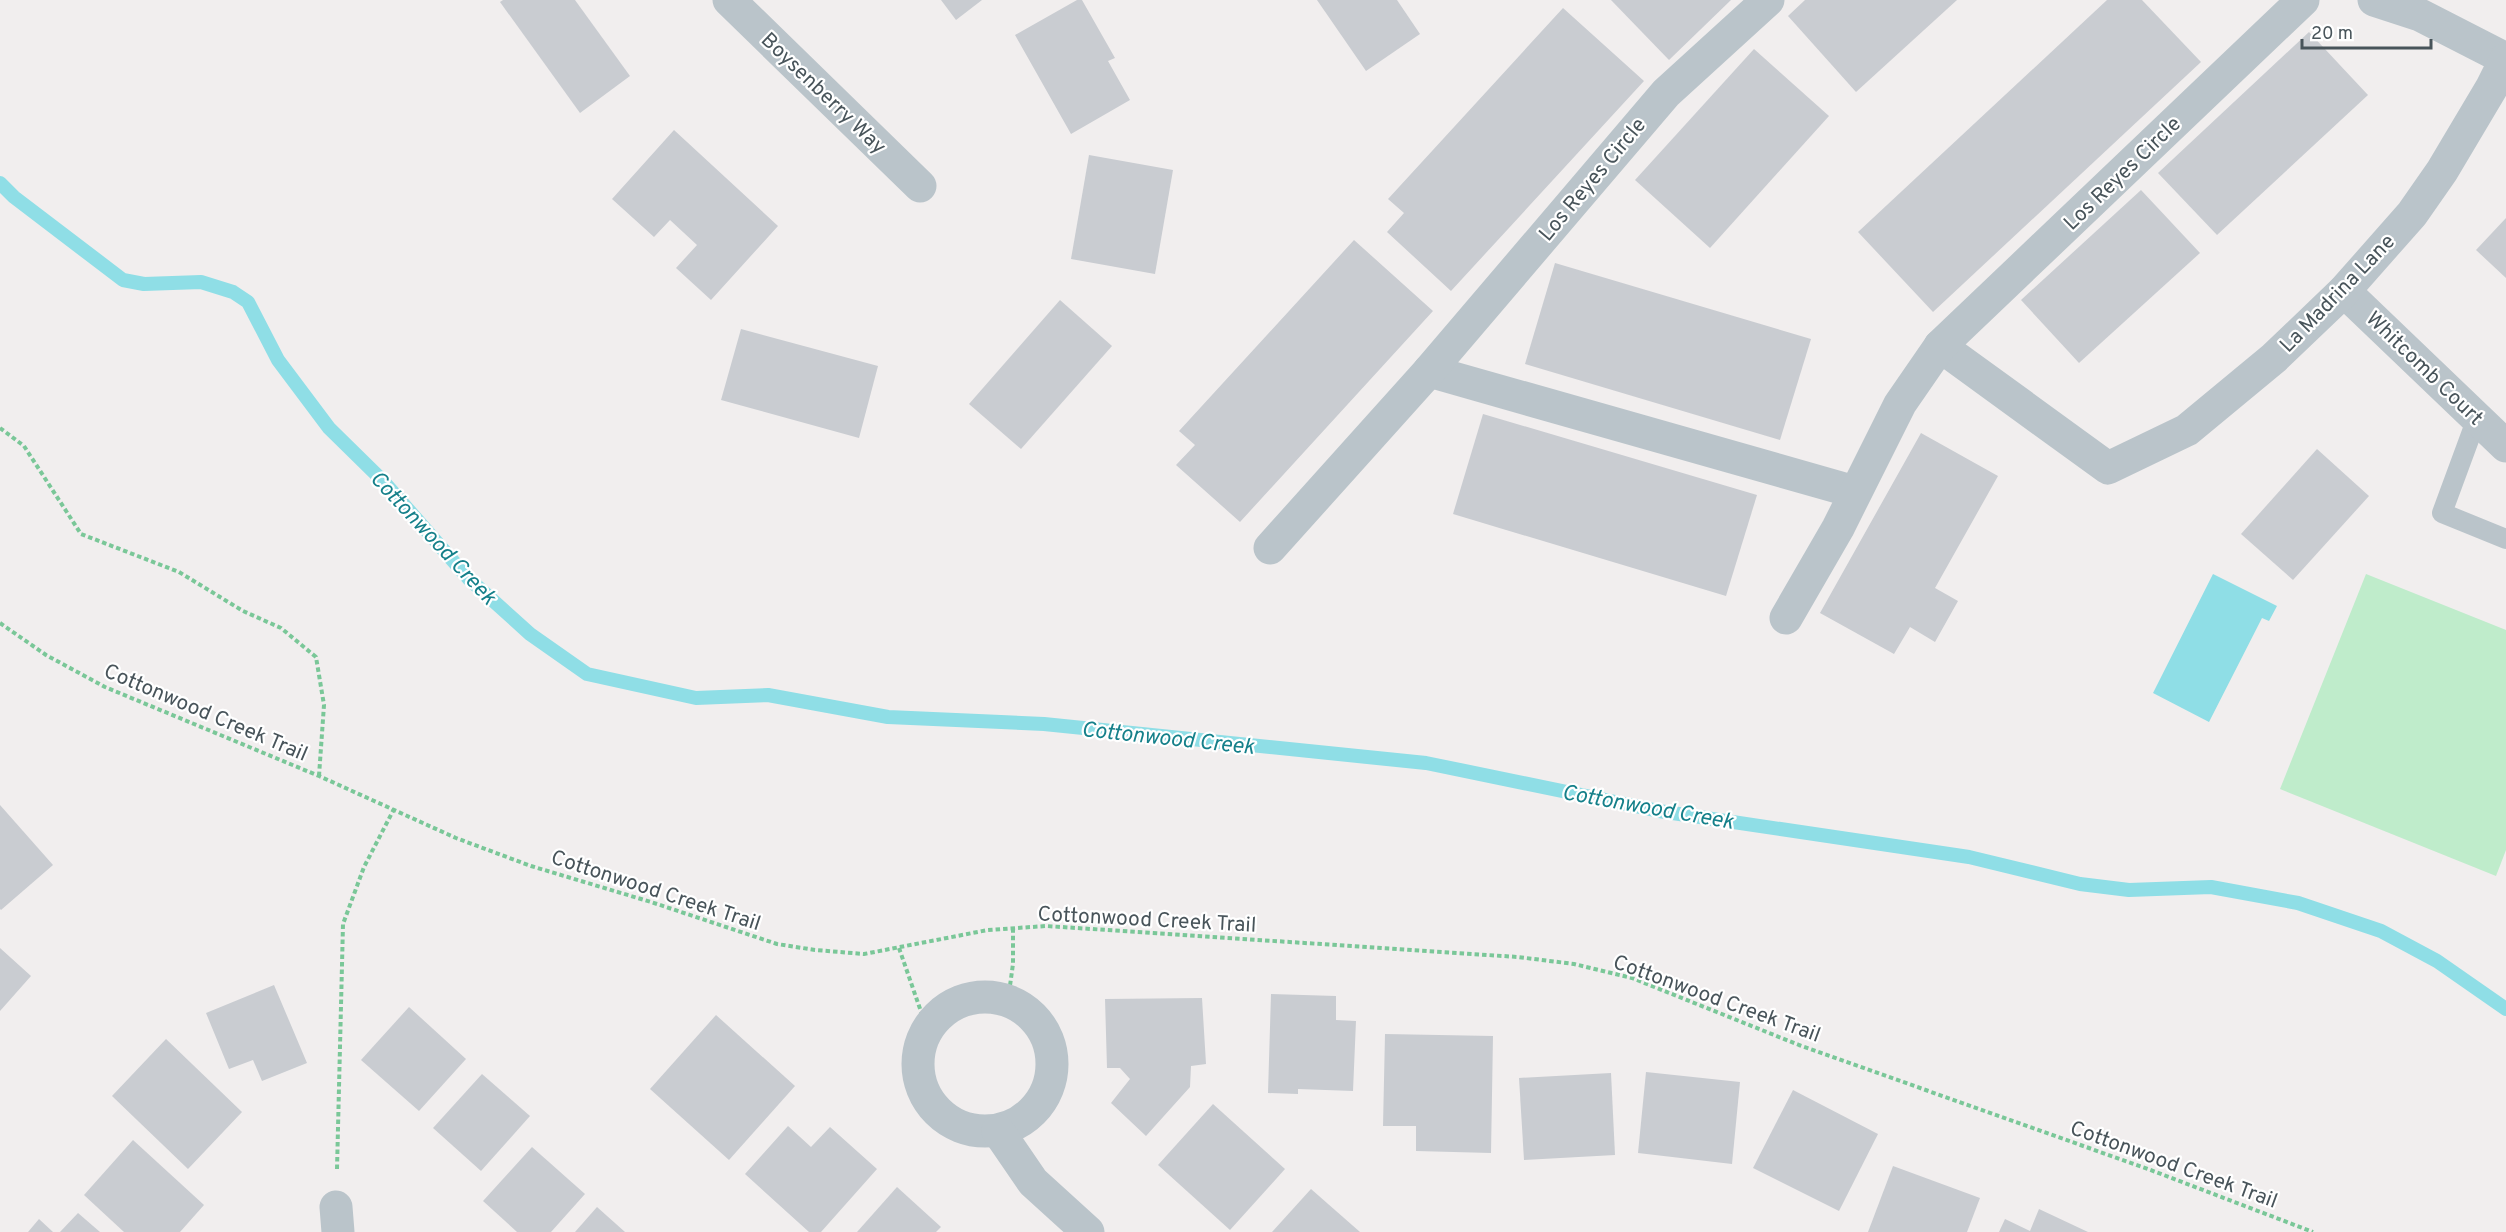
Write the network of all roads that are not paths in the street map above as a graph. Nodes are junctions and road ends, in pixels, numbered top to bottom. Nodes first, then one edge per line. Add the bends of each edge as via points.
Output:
1 (729, 0) edge
2 (1768, 0) edge
3 (2303, 0) edge
4 (2374, 0) edge
5 (2503, 76) edge
6 (920, 186) dead end
7 (2344, 291) junction
8 (1940, 346) junction
9 (1429, 371) junction
10 (2477, 418) junction
11 (2506, 446) edge
12 (1855, 492) junction
13 (2506, 539) edge
14 (1270, 548) dead end
15 (1786, 618) dead end
16 (998, 1131) junction
17 (1088, 1232) edge

1 - 6 street, Boysenberry Way
2 - 9 street, Los Reyes Circle via 1666,93
3 - 8 street, Los Reyes Circle
4 - 5 street via 2420,15
5 - 7 street, La Madrina Lane via 2412,214
7 - 8 street, La Madrina Lane via 2274,358 2187,430 2108,468
7 - 10 street, Whitcomb Court
8 - 12 street, Los Reyes Circle via 1900,404
9 - 12 street
9 - 14 street, Los Reyes Circle
10 - 11 street, Whitcomb Court
10 - 13 lane via 2442,513
12 - 15 street, Los Reyes Circle
16 - 16 street via 1020,1123 1038,1107 1049,1087 1053,1063 1049,1040 1033,1015 1008,1000 990,996 967,998 946,1008 927,1029 918,1051 918,1075 934,1109 952,1124 975,1131
16 - 17 street via 1033,1182

